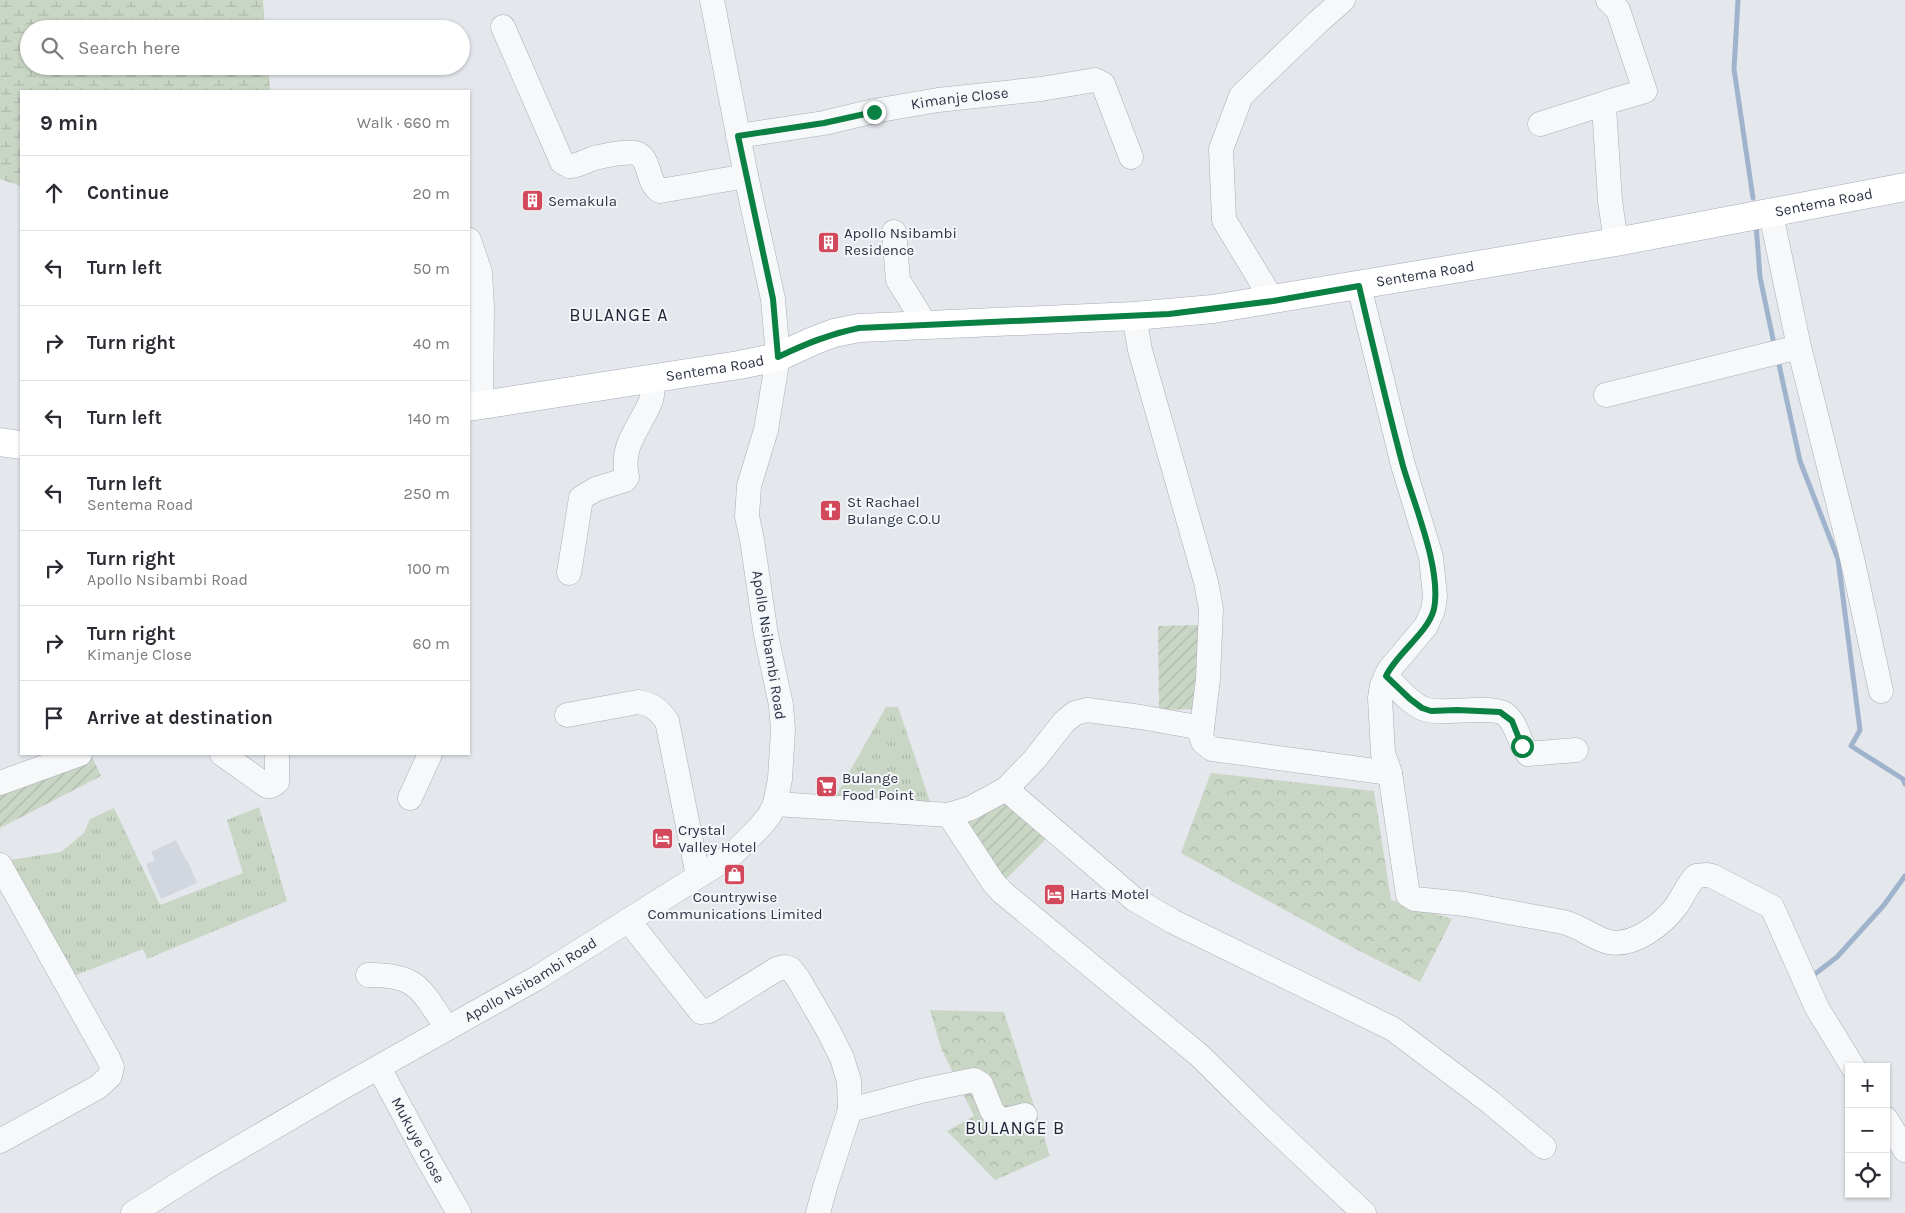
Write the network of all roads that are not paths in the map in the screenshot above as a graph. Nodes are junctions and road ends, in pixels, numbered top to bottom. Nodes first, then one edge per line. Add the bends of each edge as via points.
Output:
1 (712, 0) edge
2 (1343, 0) edge
3 (1608, 0) edge
4 (503, 27) dead end
5 (1606, 103) junction
6 (1540, 124) dead end
7 (738, 136) junction
8 (1131, 157) dead end
9 (746, 176) junction
10 (1905, 187) edge
11 (1771, 214) junction
12 (894, 232) dead end
13 (1616, 242) junction
14 (470, 243) edge
15 (1359, 286) junction
16 (1273, 301) junction
17 (1134, 316) junction
18 (926, 326) junction
19 (1799, 347) junction
20 (778, 357) junction
21 (653, 380) junction
22 (1606, 395) dead end
23 (475, 406) edge
24 (0, 442) edge
25 (20, 445) edge
26 (568, 573) dead end
27 (1386, 676) junction
28 (1881, 691) dead end
29 (567, 715) dead end
30 (1202, 728) junction
31 (1576, 750) dead end
32 (77, 755) edge
33 (223, 755) edge
34 (277, 755) edge
35 (430, 755) edge
36 (1390, 773) junction
37 (0, 783) edge
38 (1006, 789) junction
39 (410, 798) dead end
40 (775, 804) junction
41 (949, 815) junction
42 (0, 865) edge
43 (698, 876) junction
44 (628, 920) junction
45 (368, 975) dead end
46 (447, 1028) junction
47 (1850, 1063) edge
48 (379, 1068) junction
49 (850, 1110) junction
50 (1025, 1115) dead end
51 (1890, 1126) edge
52 (0, 1141) edge
53 (1544, 1147) dead end
54 (1905, 1150) edge
55 (133, 1213) edge
56 (459, 1213) edge
57 (818, 1213) edge
58 (1364, 1213) edge

1 - 7 street, Apollo Nsibambi Road
2 - 16 street via 1241,96 1220,149 1224,220
3 - 5 street via 1618,10 1645,91
4 - 9 street via 562,162 574,166 594,158 634,152 646,164 653,185 660,191
5 - 6 street
5 - 13 street via 1608,180
7 - 8 street, Kimanje Close via 938,100 1095,80 1103,84
7 - 9 street, Apollo Nsibambi Road
9 - 20 street, Apollo Nsibambi Road via 773,299
10 - 11 main road, Sentema Road
11 - 13 main road, Sentema Road
11 - 19 street
12 - 18 street via 898,280
13 - 15 main road, Sentema Road
14 - 23 street via 480,272 482,307
15 - 16 main road, Sentema Road
15 - 27 street via 1403,465 1431,557 1435,596 1434,610 1426,626
16 - 17 main road, Sentema Road via 1213,310
17 - 18 main road, Sentema Road
17 - 30 street via 1140,350 1211,609
18 - 20 main road, Sentema Road via 834,333
19 - 22 street
19 - 28 street via 1852,558
20 - 21 main road, Sentema Road
20 - 40 street, Apollo Nsibambi Road via 766,430 749,486 747,516 781,705 782,756
21 - 23 main road, Sentema Road
21 - 26 street via 651,401 626,448 624,465 627,477 581,498
24 - 25 main road
27 - 31 street via 1410,699 1431,711 1500,712 1512,721 1528,754
27 - 36 street via 1380,698 1383,753
29 - 43 street via 638,702 648,703 667,721
30 - 36 street via 1203,742 1212,749
30 - 38 street via 1087,710 1075,713
32 - 37 street
33 - 34 street via 271,786 278,778
35 - 39 street
36 - 47 street via 1409,897 1564,922 1617,943 1630,941 1665,919 1696,876 1712,876 1772,907 1816,1008
38 - 41 street via 971,808
38 - 53 street via 1134,899 1172,921 1392,1029
40 - 41 street
40 - 43 street, Apollo Nsibambi Road via 748,840
41 - 58 street via 1002,892 1199,1055
42 - 52 street via 112,1067 110,1076 98,1087
43 - 44 street, Apollo Nsibambi Road
44 - 46 street, Apollo Nsibambi Road via 537,978
44 - 49 street via 702,1012 709,1011 777,969 790,969 842,1058 849,1080
45 - 46 street via 388,975 412,982
46 - 48 street, Apollo Nsibambi Road
48 - 55 street, Apollo Nsibambi Road via 201,1170
48 - 56 street, Mukuye Close
49 - 50 street via 974,1080 981,1084 992,1111 1001,1121
49 - 57 street
51 - 54 street

